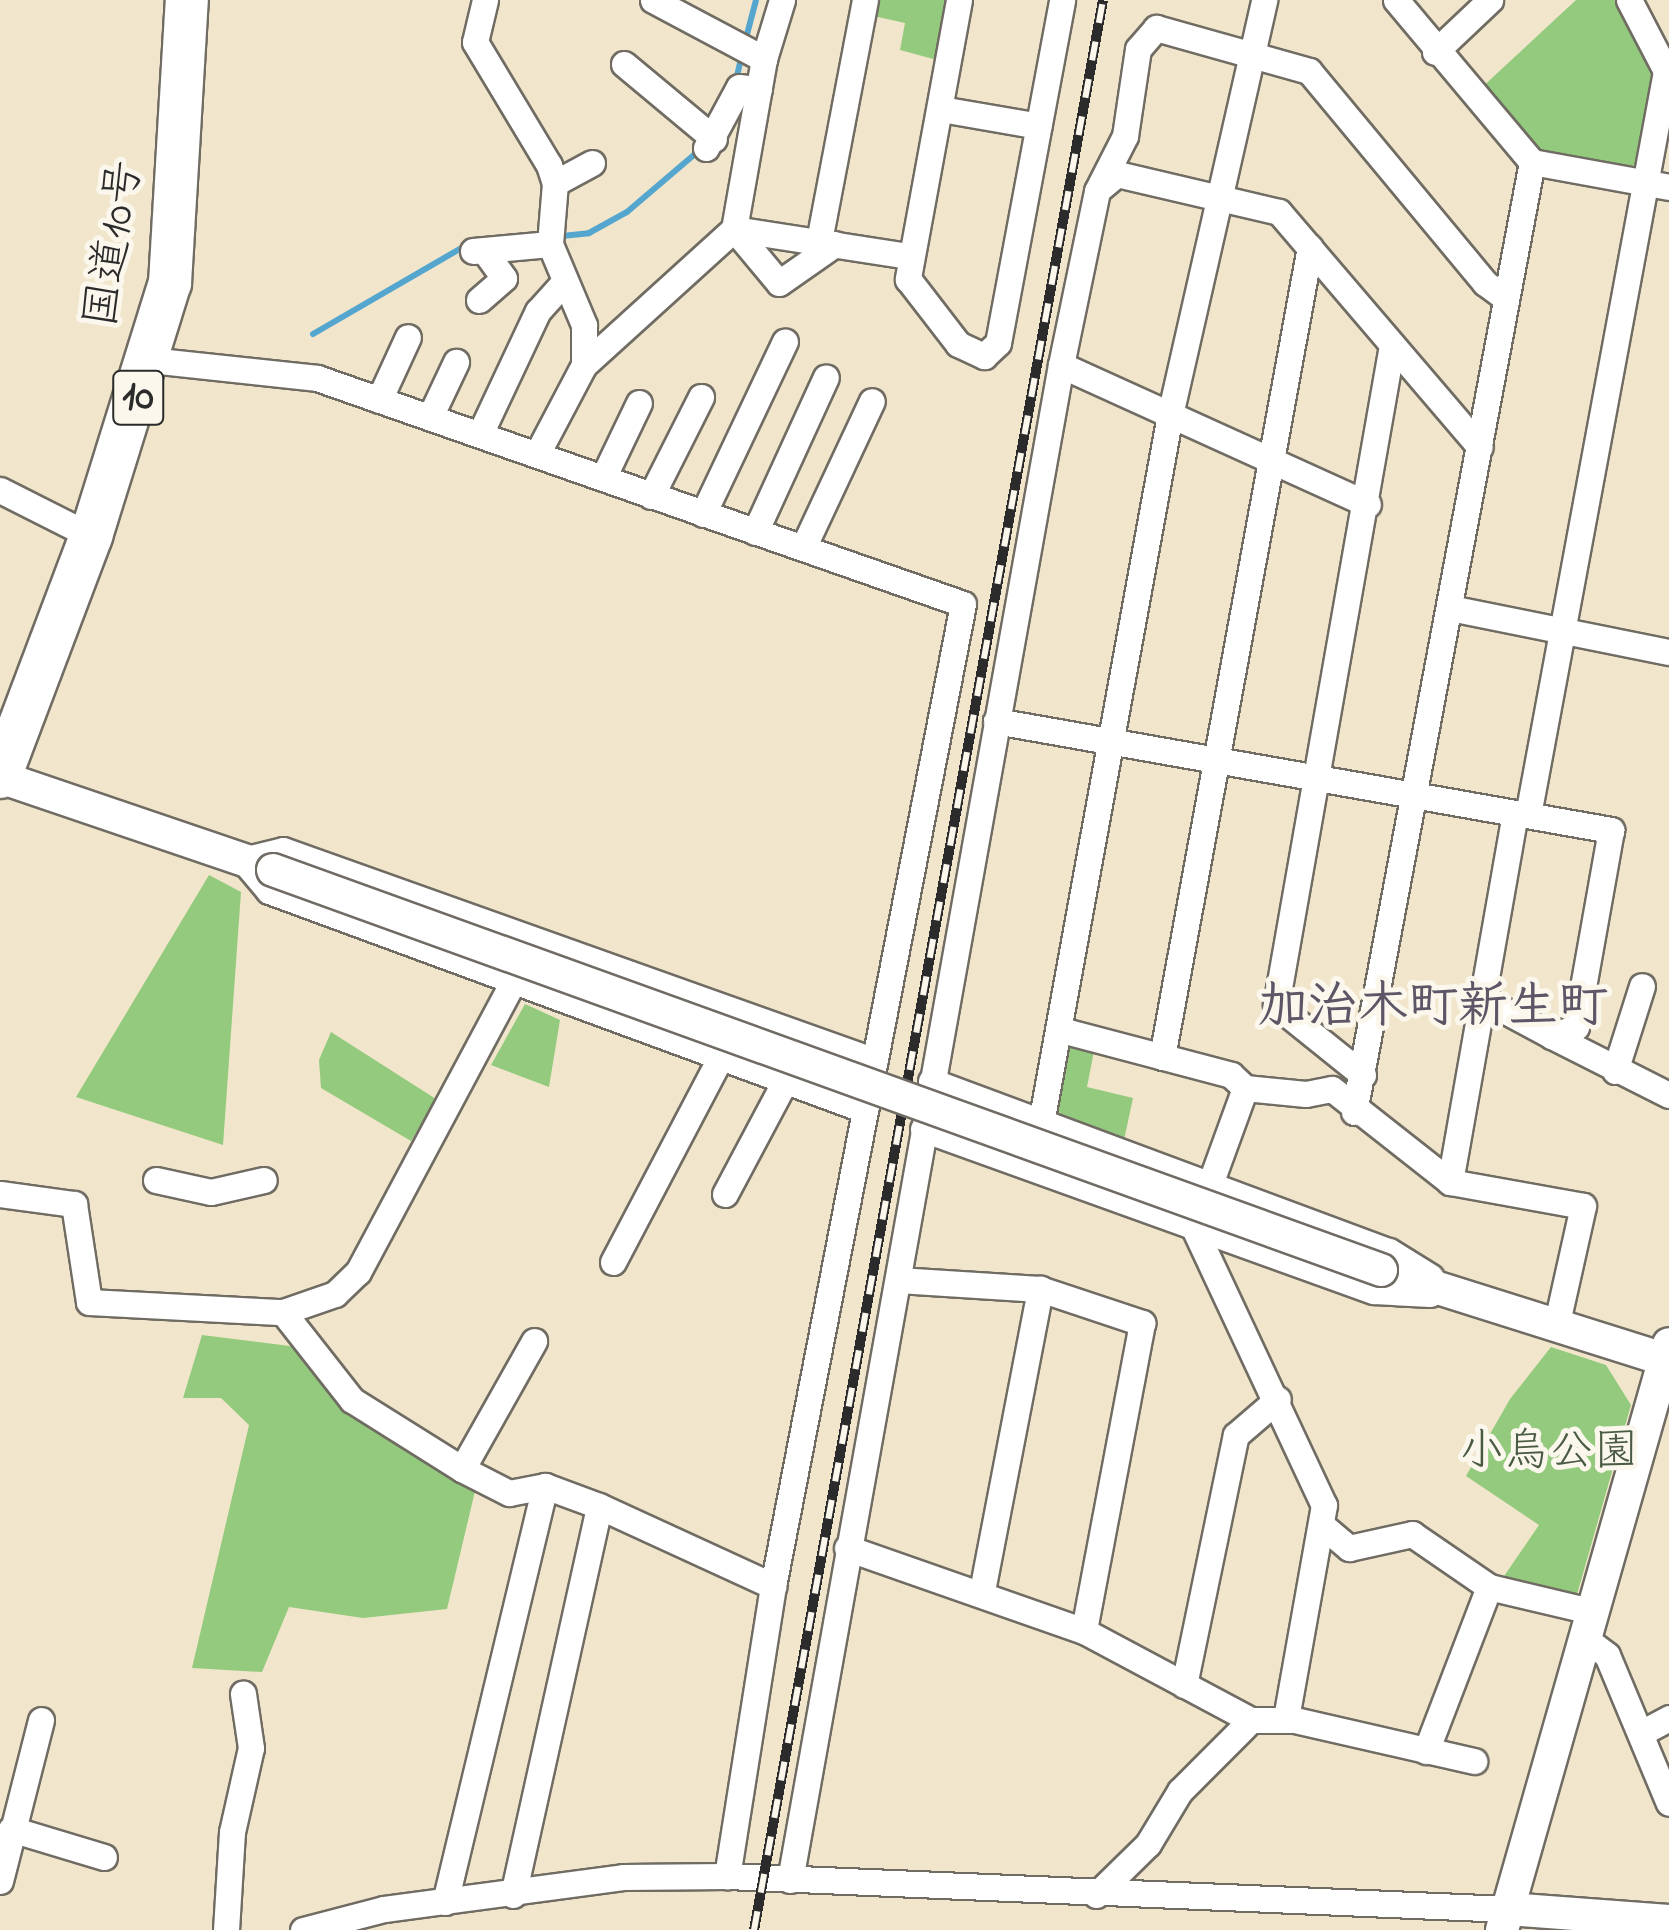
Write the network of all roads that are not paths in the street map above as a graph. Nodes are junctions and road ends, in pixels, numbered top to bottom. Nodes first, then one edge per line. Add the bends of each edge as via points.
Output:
1 (187, 0) edge
2 (486, 0) edge
3 (652, 0) edge
4 (782, 0) edge
5 (865, 0) edge
6 (959, 0) edge
7 (1062, 0) edge
8 (1264, 0) edge
9 (1396, 0) edge
10 (1490, 0) edge
11 (1629, 0) edge
12 (1436, 52) junction
13 (764, 59) junction
14 (1252, 60) junction
15 (624, 64) dead end
16 (759, 89) junction
17 (940, 109) junction
18 (1038, 126) junction
19 (592, 162) dead end
20 (1532, 162) junction
21 (555, 183) junction
22 (1657, 185) edge
23 (1097, 191) junction
24 (1221, 194) junction
25 (734, 229) junction
26 (827, 242) junction
27 (550, 244) junction
28 (1310, 247) junction
29 (909, 256) junction
30 (562, 284) junction
31 (1506, 298) junction
32 (479, 300) dead end
33 (408, 338) dead end
34 (785, 341) dead end
35 (1392, 345) junction
36 (149, 360) junction
37 (456, 362) dead end
38 (584, 365) junction
39 (1061, 365) junction
40 (826, 377) dead end
41 (701, 397) dead end
42 (379, 400) junction
43 (872, 401) dead end
44 (639, 403) dead end
45 (1170, 415) junction
46 (430, 417) junction
47 (480, 434) junction
48 (1480, 447) junction
49 (537, 454) junction
50 (1273, 460) junction
51 (603, 478) junction
52 (0, 490) edge
53 (652, 496) junction
54 (1368, 504) junction
55 (703, 514) junction
56 (755, 532) junction
57 (91, 536) junction
58 (803, 548) junction
59 (1450, 608) junction
60 (1562, 628) junction
61 (1669, 652) edge
62 (996, 722) junction
63 (1112, 741) junction
64 (1216, 759) junction
65 (0, 777) edge
66 (1317, 777) junction
67 (1415, 795) junction
68 (1521, 815) junction
69 (258, 865) junction
70 (532, 938) junction
71 (515, 982) junction
72 (1642, 986) dead end
73 (1485, 1000) junction
74 (1061, 1030) junction
75 (805, 1036) junction
76 (1552, 1036) junction
77 (721, 1056) junction
78 (1162, 1057) junction
79 (875, 1062) junction
80 (1616, 1071) junction
81 (1363, 1075) junction
82 (788, 1078) junction
83 (931, 1081) junction
84 (1245, 1088) junction
85 (1669, 1094) edge
86 (865, 1110) junction
87 (1354, 1112) junction
88 (1044, 1127) junction
89 (922, 1129) junction
90 (1033, 1167) junction
91 (156, 1180) dead end
92 (264, 1180) dead end
93 (1450, 1182) junction
94 (1209, 1185) junction
95 (0, 1194) edge
96 (725, 1194) dead end
97 (1194, 1228) junction
98 (613, 1262) dead end
99 (898, 1280) junction
100 (1040, 1289) junction
101 (1460, 1296) junction
102 (283, 1312) junction
103 (1556, 1327) junction
104 (534, 1340) dead end
105 (1668, 1355) edge
106 (1278, 1400) junction
107 (462, 1469) junction
108 (546, 1486) junction
109 (599, 1506) junction
110 (1324, 1528) junction
111 (847, 1548) junction
112 (773, 1586) junction
113 (1489, 1587) junction
114 (982, 1591) junction
115 (1591, 1626) junction
116 (1084, 1630) junction
117 (1184, 1685) junction
118 (243, 1694) dead end
119 (1669, 1718) edge
120 (1286, 1719) junction
121 (41, 1720) dead end
122 (1251, 1720) junction
123 (1641, 1733) junction
124 (1426, 1751) junction
125 (1474, 1761) dead end
126 (1669, 1803) edge
127 (12, 1829) junction
128 (104, 1857) dead end
129 (727, 1876) junction
130 (790, 1880) junction
131 (0, 1881) edge
132 (513, 1894) junction
133 (1096, 1895) junction
134 (444, 1902) junction
135 (1505, 1921) edge
136 (1669, 1921) edge
137 (226, 1930) edge
138 (303, 1930) edge

1 - 36 highway, 国道10号 / 10 via 170,282
2 - 21 street via 475,42
3 - 13 street
4 - 13 street
5 - 26 street
6 - 17 street
7 - 18 street
8 - 14 street
9 - 12 street
10 - 12 street
11 - 22 street via 1666,71
12 - 20 street
13 - 16 street
14 - 23 street via 1206,37 1156,28 1138,49 1125,136
14 - 24 street
14 - 31 street via 1309,71 1486,283
15 - 16 street via 709,144 740,86
16 - 25 street
17 - 18 street
17 - 29 street
18 - 29 street via 998,343 984,356 958,344 908,279
19 - 21 street
20 - 22 street
20 - 31 street
21 - 27 street
22 - 60 street
23 - 24 street via 1117,174
23 - 39 street
24 - 28 street via 1279,212
24 - 45 street
25 - 26 street
25 - 26 street via 779,283
25 - 38 street
26 - 29 street
27 - 30 street
27 - 32 street via 478,251 504,278
28 - 35 street
28 - 50 street
30 - 38 street via 584,325
30 - 47 street via 538,311
31 - 48 street
33 - 42 street
34 - 55 street
35 - 48 street
35 - 54 street
36 - 42 street via 317,378
36 - 57 highway, 国道10号 / 10
37 - 46 street
38 - 49 street
39 - 45 street
39 - 62 street
40 - 56 street
41 - 53 street
42 - 46 street
43 - 58 street
44 - 51 street
45 - 50 street
45 - 63 street
46 - 47 street
47 - 49 street
48 - 59 street
49 - 51 street
50 - 54 street
50 - 64 street
51 - 53 street
52 - 57 street
53 - 55 street
54 - 66 street
55 - 56 street
56 - 58 street
57 - 65 highway, 国道10号 / 10
58 - 79 street via 963,604
59 - 60 street
59 - 67 street
60 - 61 street
60 - 68 street
62 - 63 street
62 - 83 street
63 - 64 street
63 - 74 street
64 - 66 street
64 - 78 street
65 - 69 street
66 - 67 street
66 - 81 street via 1276,1004
67 - 68 street
67 - 81 street
68 - 73 street
68 - 76 street via 1611,830 1576,1027
69 - 70 street via 283,850
69 - 71 street via 269,891
69 - 101 street, bridge
70 - 71 street
70 - 75 street
71 - 77 street
71 - 102 street via 348,1286
72 - 80 street
73 - 76 street
73 - 93 street
74 - 78 street
74 - 88 street
75 - 79 street
75 - 82 street
76 - 80 street
77 - 82 street
77 - 98 street
78 - 84 street via 1230,1074
79 - 86 street
80 - 85 street
81 - 87 street
82 - 86 street
82 - 96 street
83 - 88 street
83 - 89 street
84 - 87 street via 1306,1094 1332,1088
84 - 94 street
86 - 112 street
87 - 93 street
88 - 90 street
88 - 94 street
89 - 90 street
89 - 99 street
90 - 97 street
91 - 92 street via 211,1192
93 - 103 street via 1583,1206
94 - 97 street
94 - 101 street via 1389,1251
95 - 102 street via 74,1204 89,1302
97 - 101 street via 1374,1291
97 - 106 street
99 - 100 street
99 - 111 street
100 - 114 street
100 - 116 street via 1142,1323
101 - 103 street
102 - 107 street via 352,1400
103 - 105 street
104 - 107 street
105 - 115 street
106 - 110 street via 1324,1505
106 - 117 street via 1236,1435
107 - 108 street via 509,1493
108 - 109 street
108 - 134 street
109 - 112 street
109 - 132 street
110 - 113 street via 1350,1548 1412,1534
110 - 120 street
111 - 114 street
111 - 130 street
112 - 129 street
113 - 115 street
113 - 124 street
114 - 116 street
115 - 123 street
115 - 135 street
116 - 117 street
117 - 122 street
118 - 137 street via 251,1748 232,1832
119 - 123 street
120 - 122 street
120 - 124 street
121 - 127 street
122 - 133 street via 1180,1792 1148,1844
123 - 126 street
124 - 125 street
127 - 128 street
127 - 131 street
129 - 130 street
129 - 132 street via 622,1877
130 - 133 street
132 - 134 street
133 - 135 street
134 - 138 street
135 - 136 street

